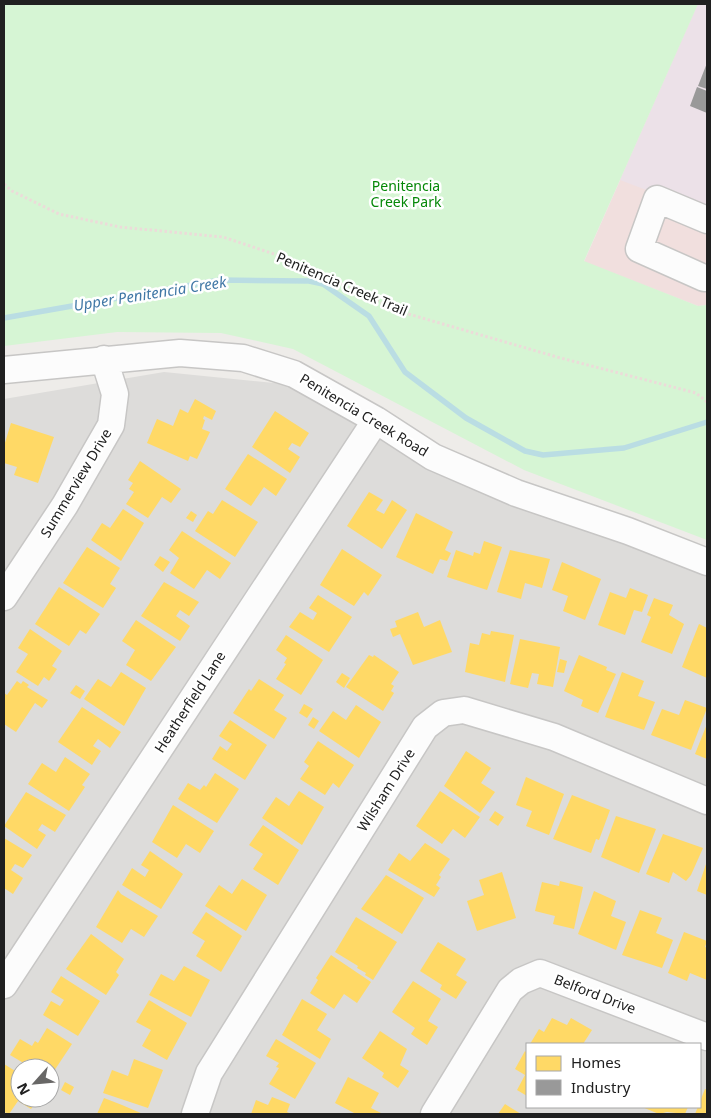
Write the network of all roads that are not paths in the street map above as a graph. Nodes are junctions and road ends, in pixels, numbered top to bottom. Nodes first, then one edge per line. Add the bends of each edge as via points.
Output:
1 (707, 220) edge
2 (707, 278) edge
3 (104, 359) junction
4 (4, 370) edge
5 (376, 420) junction
6 (707, 562) edge
7 (4, 598) edge
8 (707, 801) edge
9 (4, 984) edge
10 (707, 1037) edge
11 (194, 1114) edge
12 (434, 1114) edge

1 - 2 street via 657,200 639,249
3 - 4 street, Penitencia Creek Road
3 - 5 street, Penitencia Creek Road via 180,353 243,358 294,374
3 - 7 street, Summerview Drive via 115,394 111,425 65,505
5 - 6 street, Penitencia Creek Road via 433,457 508,489
5 - 9 street, Heatherfield Lane
8 - 11 street, Wilsham Drive via 554,737 464,710 443,714 425,727 209,1073
10 - 12 street, Belford Drive via 540,973 510,990

